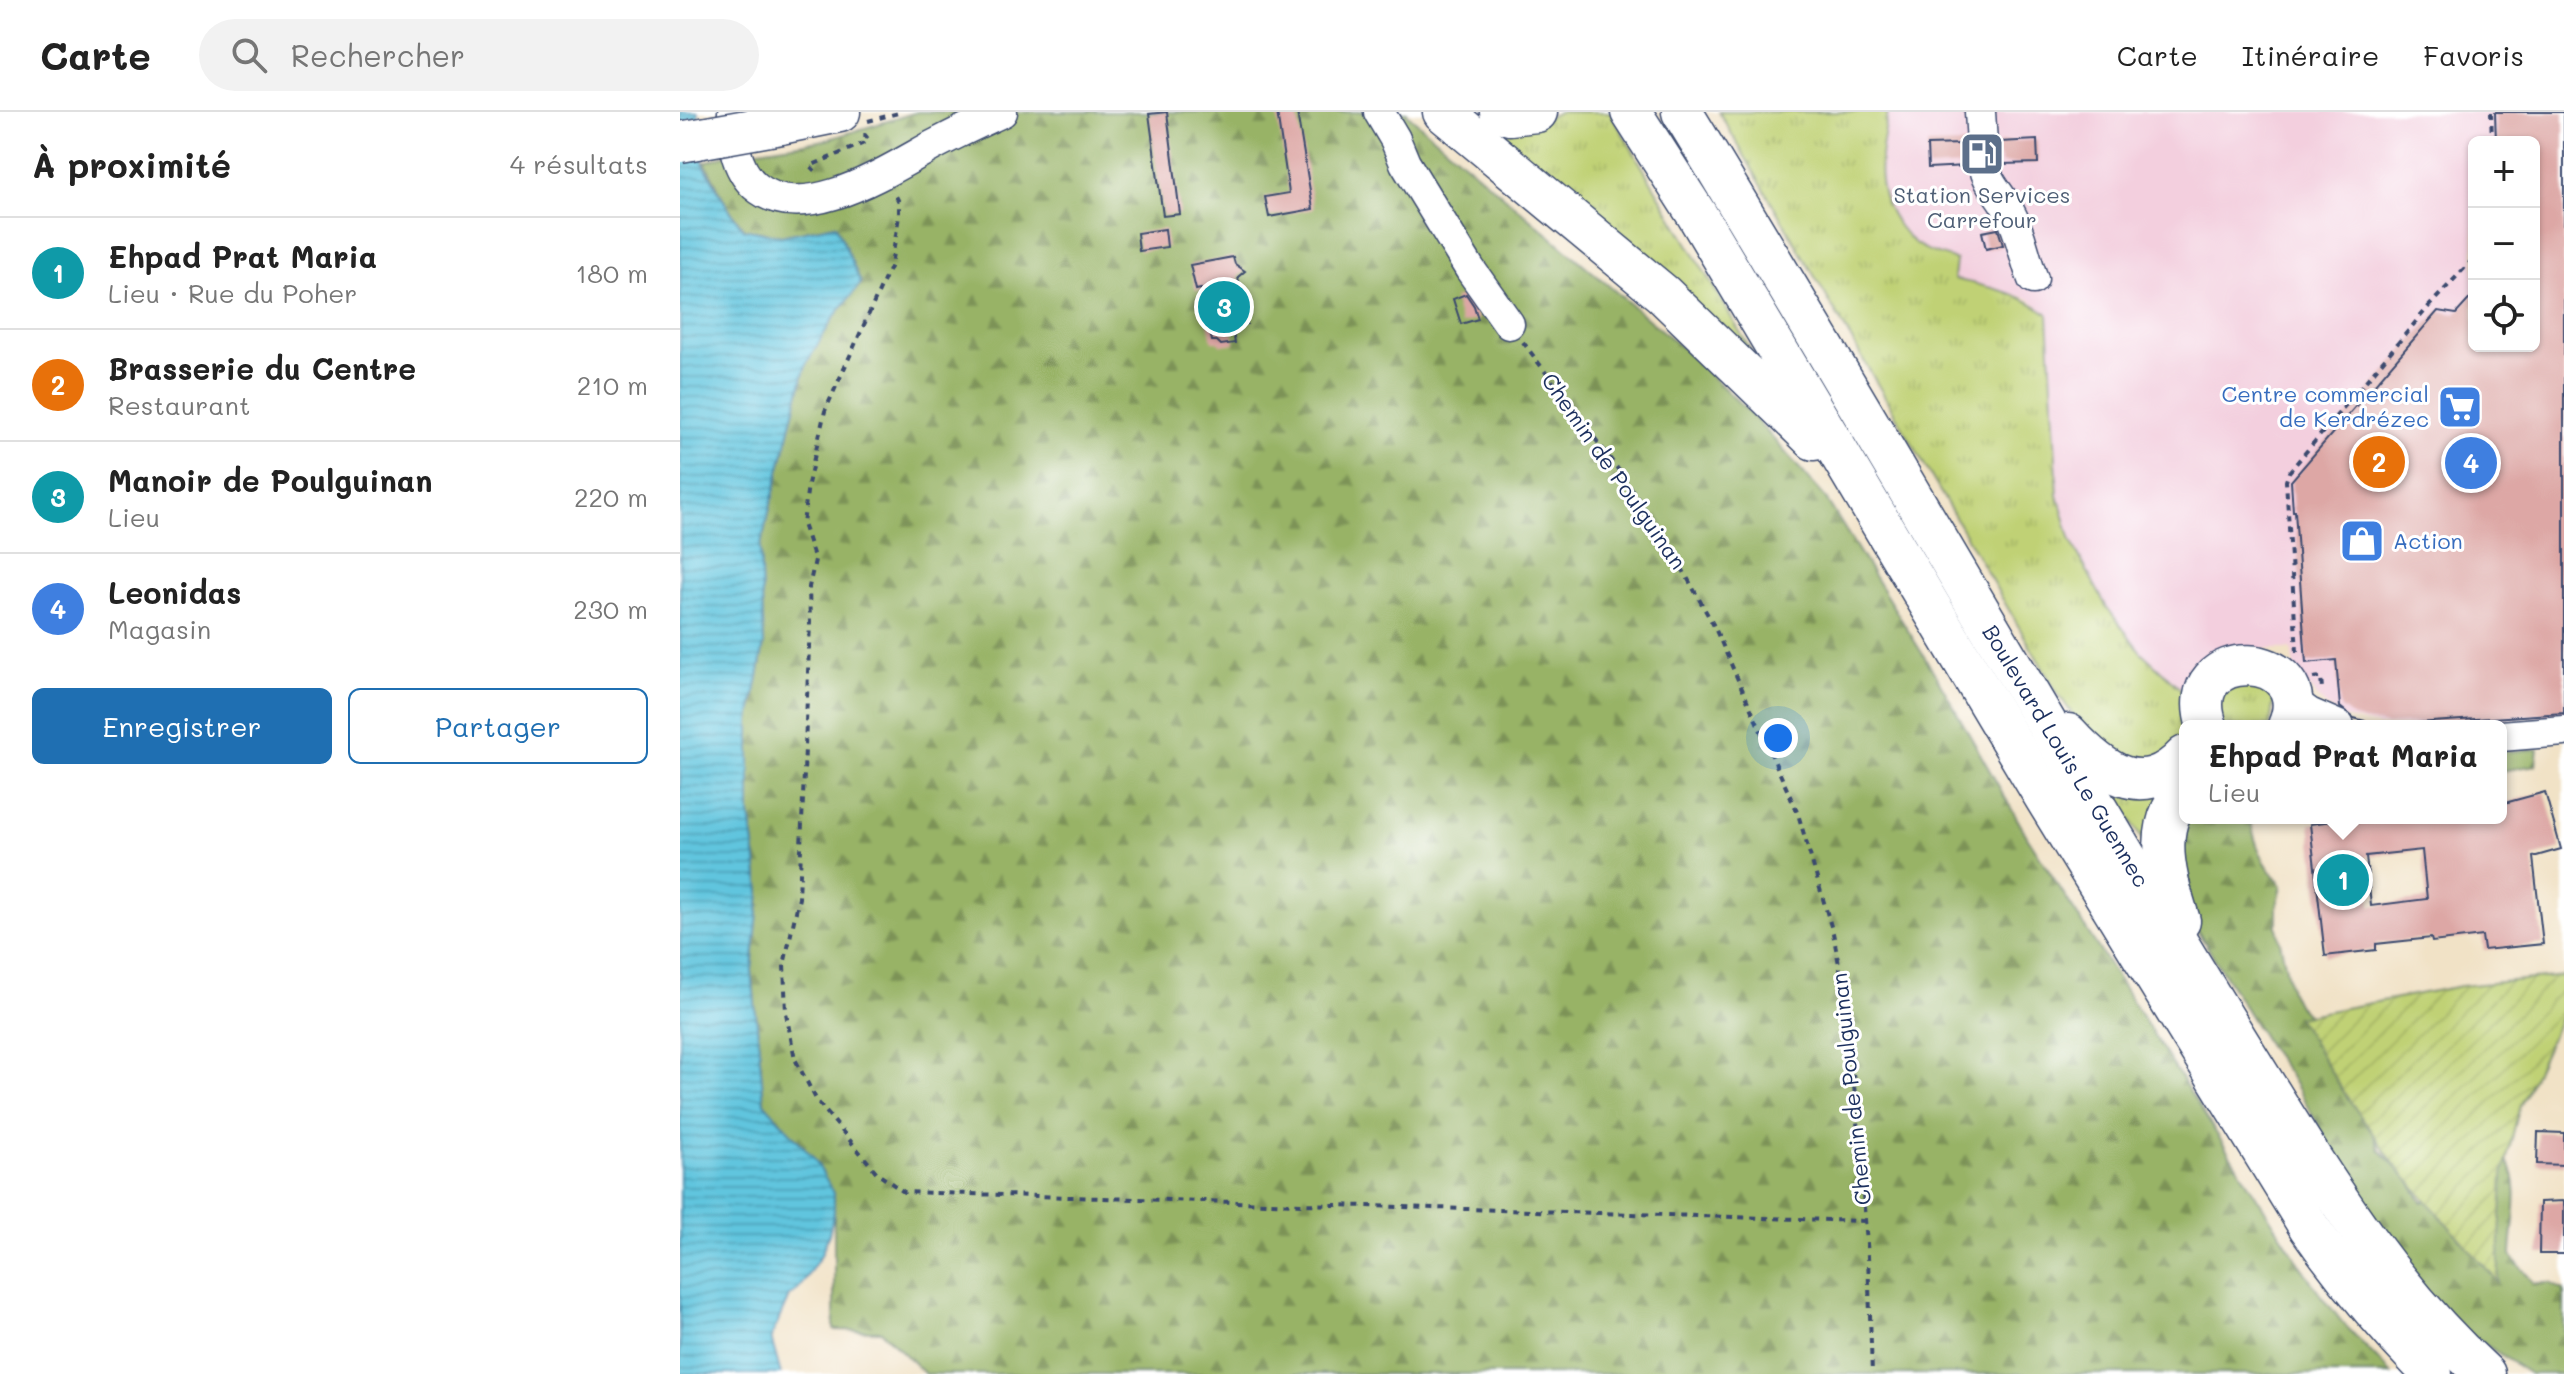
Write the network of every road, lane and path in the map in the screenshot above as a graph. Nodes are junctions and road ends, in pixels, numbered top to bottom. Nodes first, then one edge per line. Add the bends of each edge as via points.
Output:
1 (733, 112) edge
2 (1002, 112) edge
3 (1379, 112) edge
4 (1443, 112) edge
5 (1500, 112) edge
6 (1537, 112) edge
7 (1631, 112) edge
8 (1682, 112) edge
9 (1980, 112) edge
10 (2491, 112) edge
11 (846, 124) edge
12 (2492, 136) edge
13 (680, 142) edge
14 (827, 172) dead end
15 (883, 173) junction
16 (2468, 264) edge
17 (2033, 279) dead end
18 (1509, 324) joint
19 (1851, 475) junction
20 (2297, 658) dead end
21 (2020, 679) junction
22 (2309, 709) edge
23 (2204, 720) edge
24 (2564, 731) edge
25 (2507, 736) edge
26 (2179, 761) edge
27 (2179, 800) edge
28 (2196, 974) junction
29 (1864, 1221) junction
30 (1872, 1374) edge
31 (2432, 1374) edge
32 (2485, 1374) edge

1 - 15 street via 733,140 743,170 776,198 822,197
2 - 15 street
3 - 18 street via 1405,163
4 - 19 main road via 1663,294
5 - 6 main road
7 - 19 main road, Boulevard Louis Le Guennec
8 - 21 main road, Boulevard Louis Le Guennec
9 - 17 street via 1990,183 2014,221
10 - 12 path
11 - 13 main road, bridge via 781,124
11 - 14 path via 868,139 810,166
15 - 29 path via 899,202 891,265 825,411 804,511 815,560 809,587 799,898 784,965 795,1059 817,1101 878,1174 904,1192
16 - 20 path via 2289,472
18 - 29 path, Chemin de Poulguinan via 1623,476 1678,561 1714,626 1798,814 1833,933 1848,1011
19 - 31 main road, Boulevard Louis Le Guennec via 2309,1227 2375,1314
21 - 26 main road via 2086,754 2108,771 2148,779
21 - 28 main road, Boulevard Louis Le Guennec
22 - 23 main road via 2272,670 2247,663 2222,671 2206,691
24 - 25 street
27 - 28 main road via 2168,822 2165,861
28 - 32 main road, Boulevard Louis Le Guennec via 2364,1238
29 - 30 path, Chemin de Poulguinan

